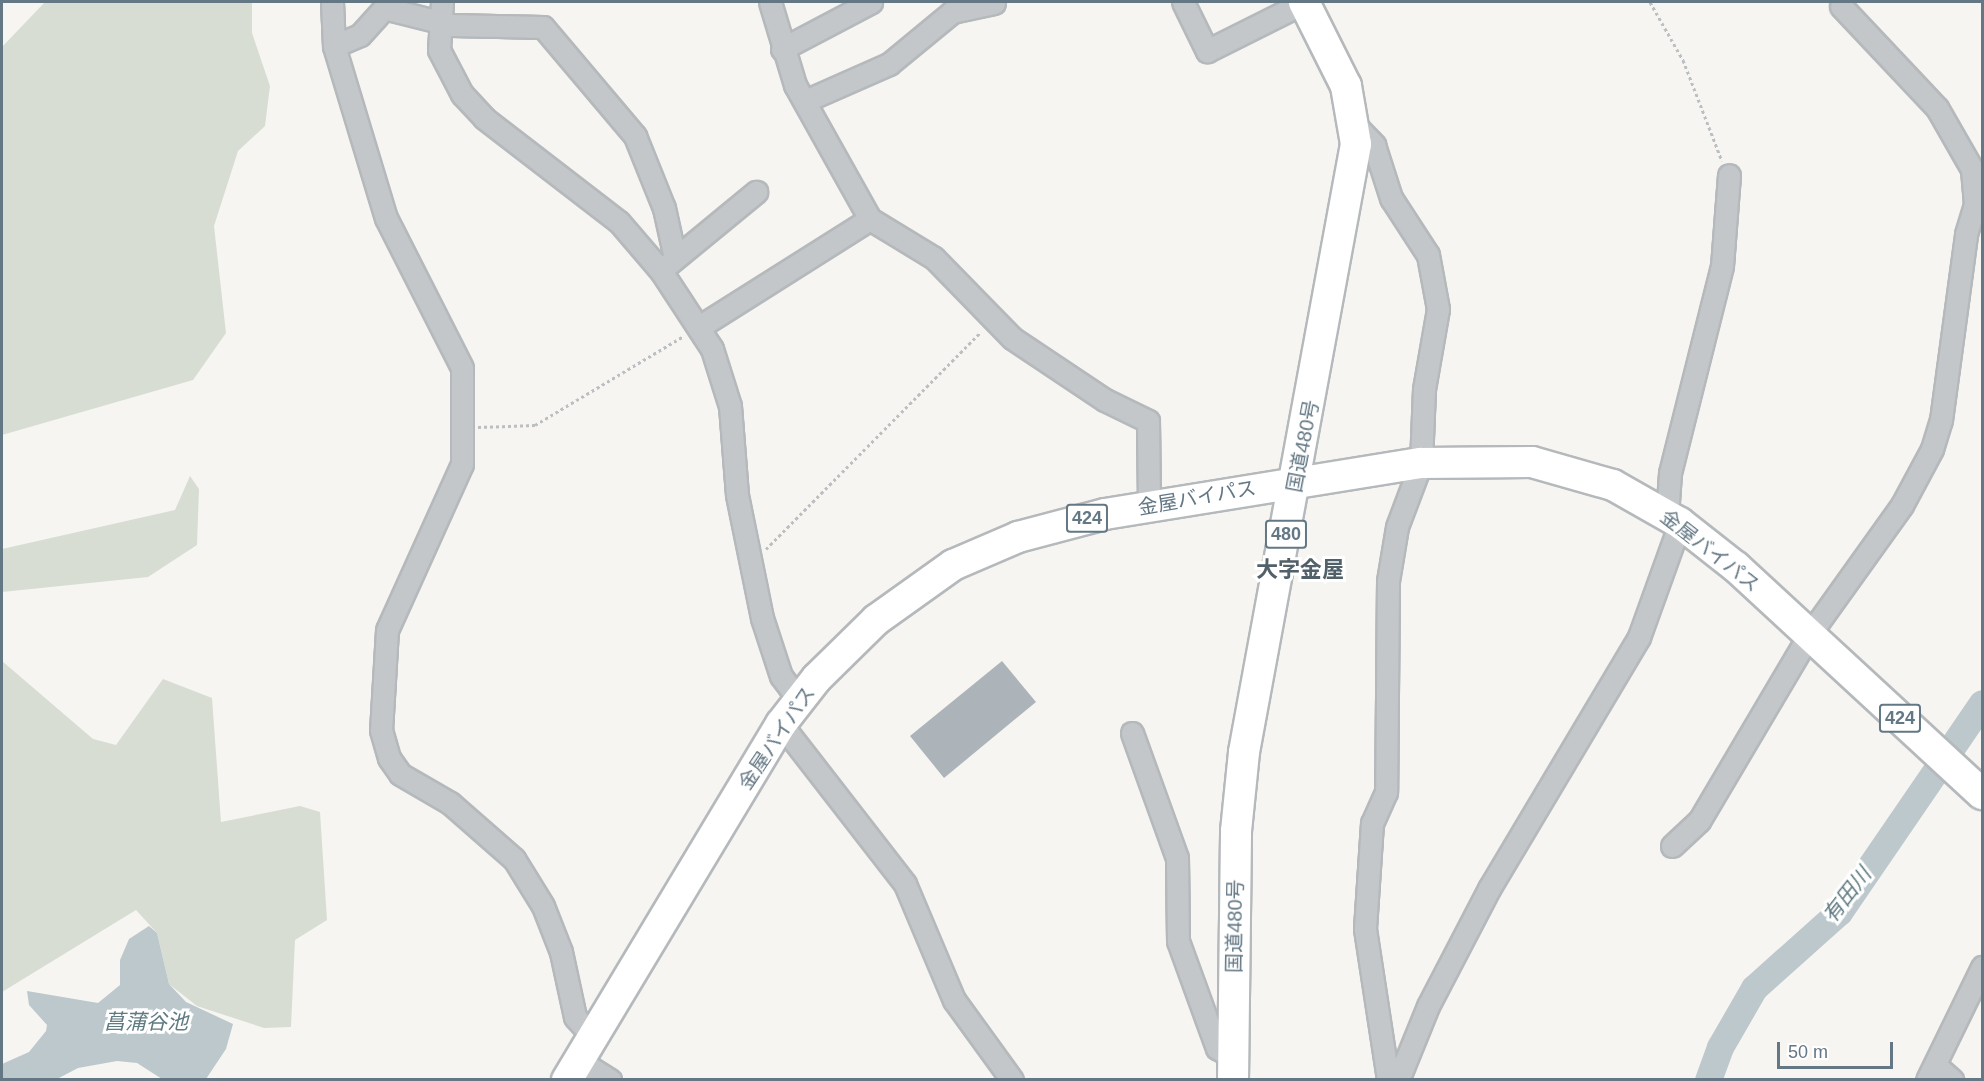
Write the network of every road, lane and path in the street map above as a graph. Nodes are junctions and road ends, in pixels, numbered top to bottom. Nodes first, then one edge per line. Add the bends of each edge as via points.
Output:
1 (332, 2) edge
2 (770, 2) edge
3 (871, 2) edge
4 (1183, 2) edge
5 (1304, 2) edge
6 (1650, 2) edge
7 (994, 3) dead end
8 (1841, 6) dead end
9 (440, 11) edge
10 (334, 46) junction
11 (782, 49) junction
12 (804, 101) junction
13 (1355, 125) junction
14 (1729, 175) joint
15 (756, 192) dead end
16 (870, 219) junction
17 (668, 264) junction
18 (991, 321) junction
19 (699, 327) junction
20 (465, 427) junction
21 (1421, 464) junction
22 (1297, 480) junction
23 (1149, 507) junction
24 (1674, 519) junction
25 (750, 565) junction
26 (1813, 638) junction
27 (799, 700) junction
28 (781, 724) junction
29 (1132, 733) dead end
30 (1983, 794) edge
31 (1672, 846) dead end
32 (1983, 967) edge
33 (579, 1059) edge
34 (1233, 1068) edge
35 (1931, 1072) edge
36 (609, 1080) edge
37 (1012, 1080) edge
38 (1388, 1080) edge
39 (1398, 1080) edge
40 (1952, 1080) edge

1 - 10 street
2 - 11 street
3 - 11 street
4 - 5 street via 1207,51
5 - 13 highway, 国道480号 / 480 via 1346,86
6 - 14 path via 1683,60
7 - 12 street via 952,12 889,64
8 - 26 street via 1953,130 1972,169 1975,204 1932,449 1880,538
9 - 10 street via 384,8 360,35
9 - 17 street via 444,65 473,107 603,206
9 - 17 street via 543,27 635,136 664,208
10 - 20 street via 398,250 448,332 462,368
11 - 12 street
12 - 16 street
13 - 21 street via 1374,145 1391,198 1430,266 1438,309 1424,389
13 - 22 highway, 国道480号 / 480 via 1354,162
14 - 24 street via 1722,266 1670,473
15 - 17 street
16 - 18 street via 934,258
16 - 19 street
17 - 19 street
18 - 23 street via 1085,388 1148,421
18 - 25 path
19 - 20 path via 535,425
19 - 25 street via 728,397 734,477
20 - 33 street via 462,464 387,630 381,730 389,759 400,774 450,803 514,858 543,906 561,952 575,1017
21 - 22 highway, 金屋バイパス / 424
21 - 24 highway, 金屋バイパス / 424 via 1532,462 1613,485
21 - 38 street via 1397,527 1388,581 1386,792 1372,823 1365,929
22 - 23 highway, 金屋バイパス / 424
22 - 34 highway, 国道480号 / 480 via 1245,752 1236,831
23 - 27 highway, 金屋バイパス / 424 via 1062,523 953,565 876,620
24 - 26 highway, 金屋バイパス / 424
24 - 39 street via 1639,637 1490,886 1428,1006
25 - 27 street via 772,655
26 - 30 highway, 金屋バイパス / 424
26 - 31 street via 1699,821
27 - 28 highway, 金屋バイパス / 424
28 - 33 highway, 金屋バイパス / 424
28 - 37 street via 905,884 954,1000
29 - 34 street via 1177,858 1178,941 1217,1048
32 - 35 street
33 - 36 street
35 - 40 street

